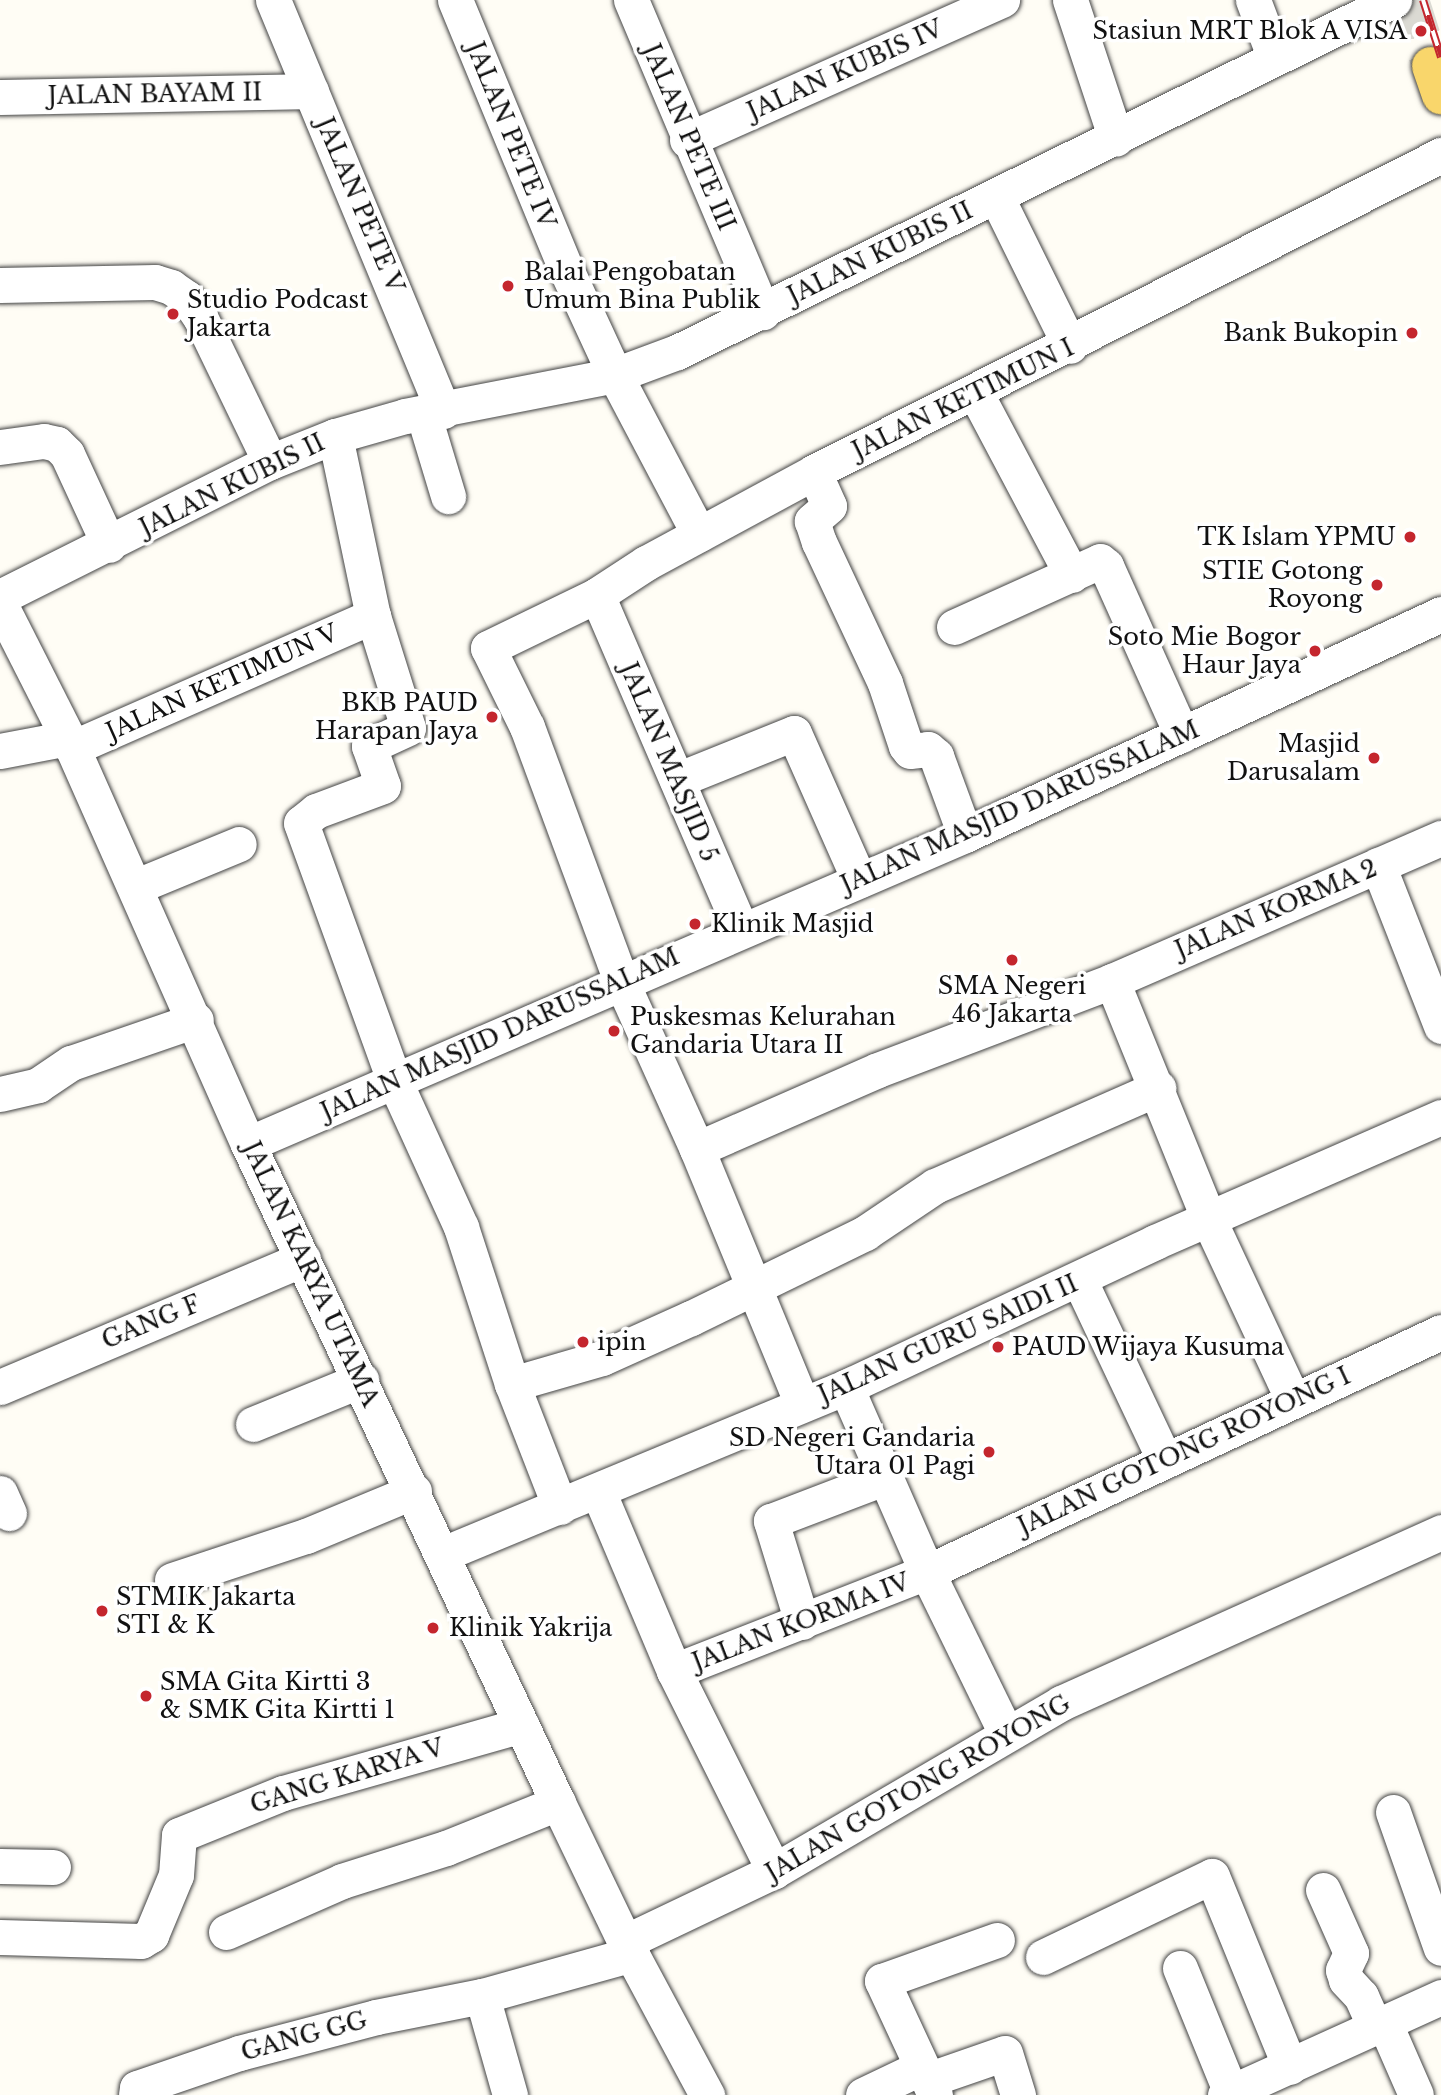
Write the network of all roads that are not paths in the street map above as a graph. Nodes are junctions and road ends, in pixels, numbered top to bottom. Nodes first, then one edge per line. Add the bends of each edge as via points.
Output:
1 (272, 0) edge
2 (455, 0) edge
3 (632, 0) edge
4 (1002, 0) edge
5 (1070, 0) edge
6 (1253, 0) edge
7 (1388, 1) edge
8 (1274, 55) junction
9 (311, 91) junction
10 (0, 97) edge
11 (1116, 139) junction
12 (687, 140) junction
13 (1441, 155) edge
14 (996, 196) junction
15 (0, 285) edge
16 (763, 312) junction
17 (1070, 346) junction
18 (611, 366) junction
19 (975, 392) junction
20 (433, 412) junction
21 (335, 436) junction
22 (0, 447) edge
23 (270, 462) junction
24 (814, 472) junction
25 (448, 496) dead end
26 (698, 534) junction
27 (109, 545) junction
28 (1072, 575) junction
29 (597, 595) junction
30 (0, 597) edge
31 (0, 604) edge
32 (1441, 614) edge
33 (373, 616) junction
34 (954, 627) dead end
35 (488, 648) joint
36 (1182, 735) junction
37 (70, 743) junction
38 (0, 751) edge
39 (677, 780) junction
40 (965, 835) junction
41 (1441, 838) edge
42 (239, 844) dead end
43 (1378, 865) junction
44 (859, 880) junction
45 (136, 887) junction
46 (741, 929) junction
47 (621, 981) junction
48 (1112, 981) junction
49 (196, 1020) junction
50 (1441, 1027) edge
51 (394, 1080) junction
52 (1158, 1088) junction
53 (0, 1094) edge
54 (1441, 1117) edge
55 (248, 1144) junction
56 (697, 1149) junction
57 (1208, 1218) junction
58 (303, 1259) junction
59 (1079, 1279) junction
60 (754, 1287) junction
61 (1441, 1332) edge
62 (361, 1380) junction
63 (512, 1384) junction
64 (0, 1387) edge
65 (846, 1387) junction
66 (1292, 1398) junction
67 (802, 1405) junction
68 (253, 1424) dead end
69 (1165, 1461) junction
70 (886, 1477) junction
71 (414, 1491) junction
72 (598, 1491) junction
73 (560, 1507) junction
74 (1441, 1532) edge
75 (443, 1554) junction
76 (927, 1572) junction
77 (172, 1580) dead end
78 (802, 1622) junction
79 (674, 1671) junction
80 (521, 1725) junction
81 (1006, 1733) junction
82 (558, 1803) junction
83 (1393, 1812) dead end
84 (0, 1866) edge
85 (53, 1867) dead end
86 (774, 1871) junction
87 (1323, 1890) dead end
88 (226, 1932) dead end
89 (0, 1937) edge
90 (997, 1940) dead end
91 (629, 1948) junction
92 (1441, 1948) edge
93 (1043, 1957) dead end
94 (1180, 1968) dead end
95 (482, 1996) junction
96 (1441, 1997) edge
97 (1380, 2026) junction
98 (1290, 2067) junction
99 (929, 2080) edge
100 (1228, 2094) edge
101 (136, 2095) edge
102 (510, 2095) edge
103 (708, 2095) edge
104 (863, 2095) edge
105 (1018, 2095) edge
106 (1416, 2095) edge

1 - 9 street, JALAN PETE V
2 - 18 street, JALAN PETE IV
3 - 12 street, JALAN PETE III
4 - 12 street, JALAN KUBIS IV
5 - 11 street
6 - 8 street
7 - 8 street, JALAN KUBIS II
8 - 11 street, JALAN KUBIS II
9 - 10 street, JALAN BAYAM II
9 - 20 street, JALAN PETE V
11 - 14 street, JALAN KUBIS II
12 - 16 street, JALAN PETE III
13 - 17 street, JALAN KETIMUN I
14 - 16 street, JALAN KUBIS II
14 - 17 street
15 - 23 street via 155,282 171,286 200,317
16 - 18 street, JALAN KUBIS II
17 - 19 street, JALAN KETIMUN I
18 - 20 street, JALAN KUBIS II
18 - 26 street, JALAN PETE IV
19 - 24 street, JALAN KETIMUN I
19 - 28 street
20 - 21 street, JALAN KUBIS II
20 - 25 street, JALAN PETE V
21 - 23 street, JALAN KUBIS II
21 - 33 street
22 - 27 street via 44,441 57,444 67,454
23 - 27 street, JALAN KUBIS II
24 - 26 street, JALAN KETIMUN I
24 - 40 street via 829,506 812,521 819,542 885,683 906,746 910,751 928,749 936,756
26 - 29 street, JALAN KETIMUN I
27 - 30 street, JALAN KUBIS II
28 - 34 street
28 - 36 street via 1100,561 1106,566
29 - 35 street, JALAN KETIMUN I
29 - 39 street, JALAN MASJID 5
31 - 37 street, JALAN KARYA UTAMA
32 - 36 street, JALAN MASJID DARUSSALAM
33 - 37 street, JALAN KETIMUN V
33 - 51 street via 408,728 369,746 383,786 316,811 301,823
35 - 47 street, JALAN GURU SAIDI II via 527,727
36 - 40 street, JALAN MASJID DARUSSALAM
37 - 38 street
37 - 45 street, JALAN KARYA UTAMA
39 - 44 street via 794,733
39 - 46 street, JALAN MASJID 5
40 - 44 street, JALAN MASJID DARUSSALAM
41 - 43 street, JALAN KORMA 2
42 - 45 street
43 - 48 street, JALAN KORMA 2
43 - 50 street
44 - 46 street, JALAN MASJID DARUSSALAM
45 - 49 street, JALAN KARYA UTAMA
46 - 47 street, JALAN MASJID DARUSSALAM
47 - 51 street, JALAN MASJID DARUSSALAM
47 - 56 street, JALAN GURU SAIDI II
48 - 52 street
48 - 56 street, JALAN KORMA 2 via 878,1070
49 - 53 street via 71,1063 38,1085
49 - 55 street, JALAN KARYA UTAMA
51 - 55 street, JALAN MASJID DARUSSALAM
51 - 63 street via 461,1227
52 - 57 street
52 - 60 street via 945,1181 865,1233
54 - 57 street, JALAN GURU SAIDI II
55 - 58 street, JALAN KARYA UTAMA
56 - 60 street, JALAN GURU SAIDI II
57 - 59 street, JALAN GURU SAIDI II
57 - 66 street
58 - 62 street, JALAN KARYA UTAMA
58 - 64 street, GANG F
59 - 65 street, JALAN GURU SAIDI II
59 - 69 street
60 - 63 street via 602,1358
60 - 67 street, JALAN GURU SAIDI II
61 - 66 street, JALAN GOTONG ROYONG I
62 - 68 street
62 - 71 street, JALAN KARYA UTAMA
63 - 73 street
65 - 67 street, JALAN GURU SAIDI II
65 - 70 street
66 - 69 street, JALAN GOTONG ROYONG I
67 - 72 street
69 - 76 street, JALAN GOTONG ROYONG I
70 - 76 street
70 - 78 street via 771,1521
71 - 75 street, JALAN KARYA UTAMA
71 - 77 street via 306,1536
72 - 73 street
72 - 79 street
73 - 75 street
74 - 81 street, JALAN GOTONG ROYONG via 1061,1703
75 - 80 street, JALAN KARYA UTAMA
76 - 78 street, JALAN KORMA IV
76 - 81 street
78 - 79 street, JALAN KORMA IV
79 - 86 street
80 - 82 street, JALAN KARYA UTAMA
80 - 89 street, GANG KARYA V via 283,1793 177,1837 176,1875 146,1938
81 - 86 street, JALAN GOTONG ROYONG
82 - 88 street via 342,1881
82 - 91 street, JALAN KARYA UTAMA
83 - 92 street
84 - 85 street
86 - 91 street, JALAN GOTONG ROYONG
87 - 97 street via 1352,1953 1343,1970 1346,1980
90 - 99 street via 882,1981
91 - 95 street, JALAN GOTONG ROYONG
91 - 103 street, JALAN KARYA UTAMA
93 - 98 street via 1212,1876
94 - 100 street
95 - 101 street, GANG GG via 376,2017 239,2053 137,2088
95 - 102 street
96 - 97 street
97 - 98 street
97 - 106 street
98 - 100 street
99 - 104 street
99 - 105 street via 1005,2053

